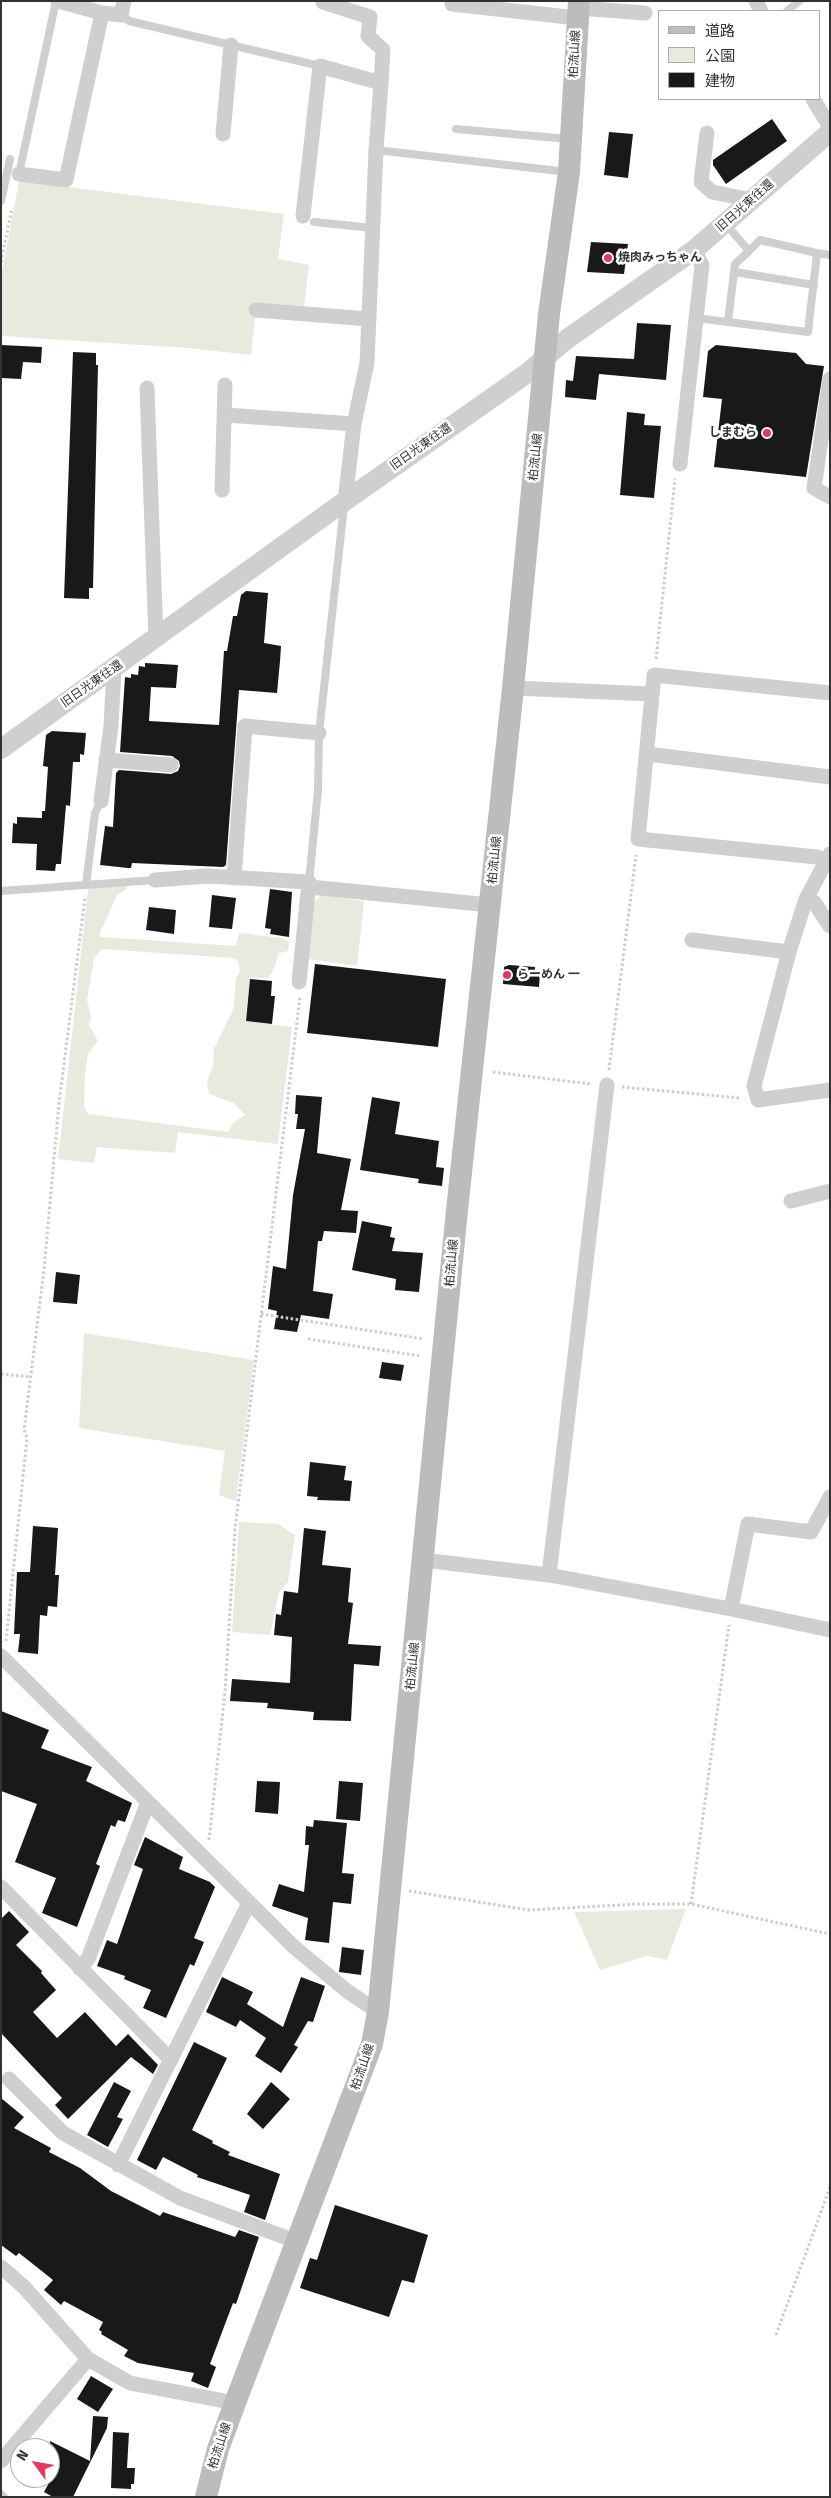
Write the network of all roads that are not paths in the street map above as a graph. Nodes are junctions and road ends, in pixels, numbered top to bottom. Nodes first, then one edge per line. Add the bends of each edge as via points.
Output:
1 (57, 1) edge
2 (799, 1) edge
3 (323, 2) edge
4 (452, 4) dead end
5 (123, 8) edge
6 (578, 9) edge
7 (788, 10) edge
8 (102, 13) junction
9 (645, 13) dead end
10 (231, 45) junction
11 (320, 66) junction
12 (381, 83) junction
13 (814, 100) edge
14 (830, 127) edge
15 (456, 129) dead end
16 (830, 132) edge
17 (708, 133) dead end
18 (223, 134) dead end
19 (571, 139) junction
20 (376, 150) junction
21 (10, 159) dead end
22 (569, 172) junction
23 (19, 174) joint
24 (752, 200) junction
25 (1, 201) edge
26 (308, 219) joint
27 (726, 223) junction
28 (373, 228) junction
29 (694, 250) junction
30 (749, 251) junction
31 (817, 253) junction
32 (830, 255) edge
33 (735, 272) junction
34 (814, 285) junction
35 (256, 310) dead end
36 (369, 318) junction
37 (696, 318) junction
38 (728, 322) junction
39 (545, 357) junction
40 (830, 379) edge
41 (226, 385) dead end
42 (147, 388) dead end
43 (226, 416) junction
44 (354, 424) junction
45 (680, 464) road end
46 (222, 490) dead end
47 (830, 496) edge
48 (345, 501) junction
49 (156, 639) junction
50 (114, 669) junction
51 (513, 688) junction
52 (830, 693) edge
53 (652, 694) junction
54 (319, 734) junction
55 (1, 749) edge
56 (648, 754) junction
57 (106, 760) junction
58 (171, 765) dead end
59 (830, 777) edge
60 (101, 801) joint
61 (828, 858) edge
62 (234, 878) junction
63 (155, 880) joint
64 (86, 885) junction
65 (309, 885) junction
66 (1, 891) edge
67 (806, 899) junction
68 (490, 905) junction
69 (830, 926) edge
70 (692, 940) dead end
71 (789, 952) junction
72 (299, 982) road end
73 (607, 1085) road end
74 (830, 1090) edge
75 (830, 1191) edge
76 (791, 1201) dead end
77 (830, 1497) edge
78 (423, 1560) junction
79 (549, 1575) junction
80 (731, 1609) junction
81 (830, 1630) edge
82 (3, 1658) edge
83 (148, 1802) junction
84 (3, 1893) edge
85 (249, 1903) junction
86 (80, 1969) junction
87 (378, 2012) junction
88 (171, 2060) junction
89 (4, 2079) edge
90 (118, 2165) junction
91 (298, 2242) junction
92 (1, 2267) edge
93 (88, 2358) junction
94 (235, 2403) junction
95 (1, 2461) edge
96 (1, 2494) edge
97 (4, 2497) edge
98 (206, 2497) edge

1 - 8 street
1 - 23 lane
2 - 7 lane
3 - 12 street via 370,18 368,36 383,50
4 - 6 street
5 - 8 street
5 - 10 lane via 129,21
6 - 9 street
6 - 19 main road, 柏流山線
8 - 23 street via 66,180
10 - 11 lane
10 - 18 street
11 - 12 street
11 - 26 street
12 - 20 street
13 - 14 street
15 - 19 lane
16 - 24 street, 旧日光東往還
17 - 24 street via 701,182 712,192
19 - 22 main road, 柏流山線
20 - 22 lane
20 - 28 street
21 - 25 lane
22 - 39 main road, 柏流山線
24 - 27 street, 旧日光東往還
26 - 28 lane
27 - 29 street, 旧日光東往還
27 - 30 lane
28 - 36 street
29 - 37 street via 702,264
29 - 39 street, 旧日光東往還
30 - 31 lane via 760,240
30 - 33 lane via 736,264
31 - 32 lane
31 - 34 lane
33 - 34 lane
33 - 38 lane
34 - 38 lane via 808,332
35 - 36 street
36 - 44 street via 367,362
37 - 38 lane
37 - 45 street
39 - 48 street, 旧日光東往還 via 526,374
39 - 51 main road, 柏流山線
40 - 47 street via 814,488
41 - 43 street
42 - 49 street
43 - 44 street
43 - 46 street
44 - 48 street
48 - 49 street, 旧日光東往還
48 - 54 lane
49 - 50 street, 旧日光東往還
50 - 55 street, 旧日光東往還
50 - 57 street
51 - 53 street
51 - 68 main road, 柏流山線
52 - 53 street via 654,675
53 - 56 street
54 - 62 street via 245,726
54 - 65 lane via 318,790
56 - 59 street
56 - 61 street via 638,839
57 - 58 street
57 - 60 street
60 - 64 lane via 95,813
61 - 67 street
62 - 63 street via 208,876
62 - 65 street
63 - 64 lane
64 - 66 lane
65 - 68 street
65 - 72 street
67 - 69 street via 814,902
67 - 71 street
68 - 78 main road, 柏流山線
70 - 71 street
71 - 74 street via 754,1086 758,1100
73 - 79 street
75 - 76 street
77 - 80 street via 811,1532 748,1524
78 - 79 street
78 - 87 main road, 柏流山線
79 - 80 street
80 - 81 street
82 - 83 street
83 - 85 street
83 - 86 street via 88,1959
84 - 86 street
85 - 87 street via 294,1947
85 - 88 street
86 - 88 street
87 - 91 main road, 柏流山線 via 372,2044
88 - 90 street
89 - 90 street via 63,2134
90 - 91 street via 180,2198
91 - 94 main road, 柏流山線
92 - 93 street via 24,2287
93 - 94 street via 130,2383
93 - 95 street
94 - 98 main road, 柏流山線 via 218,2449
96 - 97 lane

